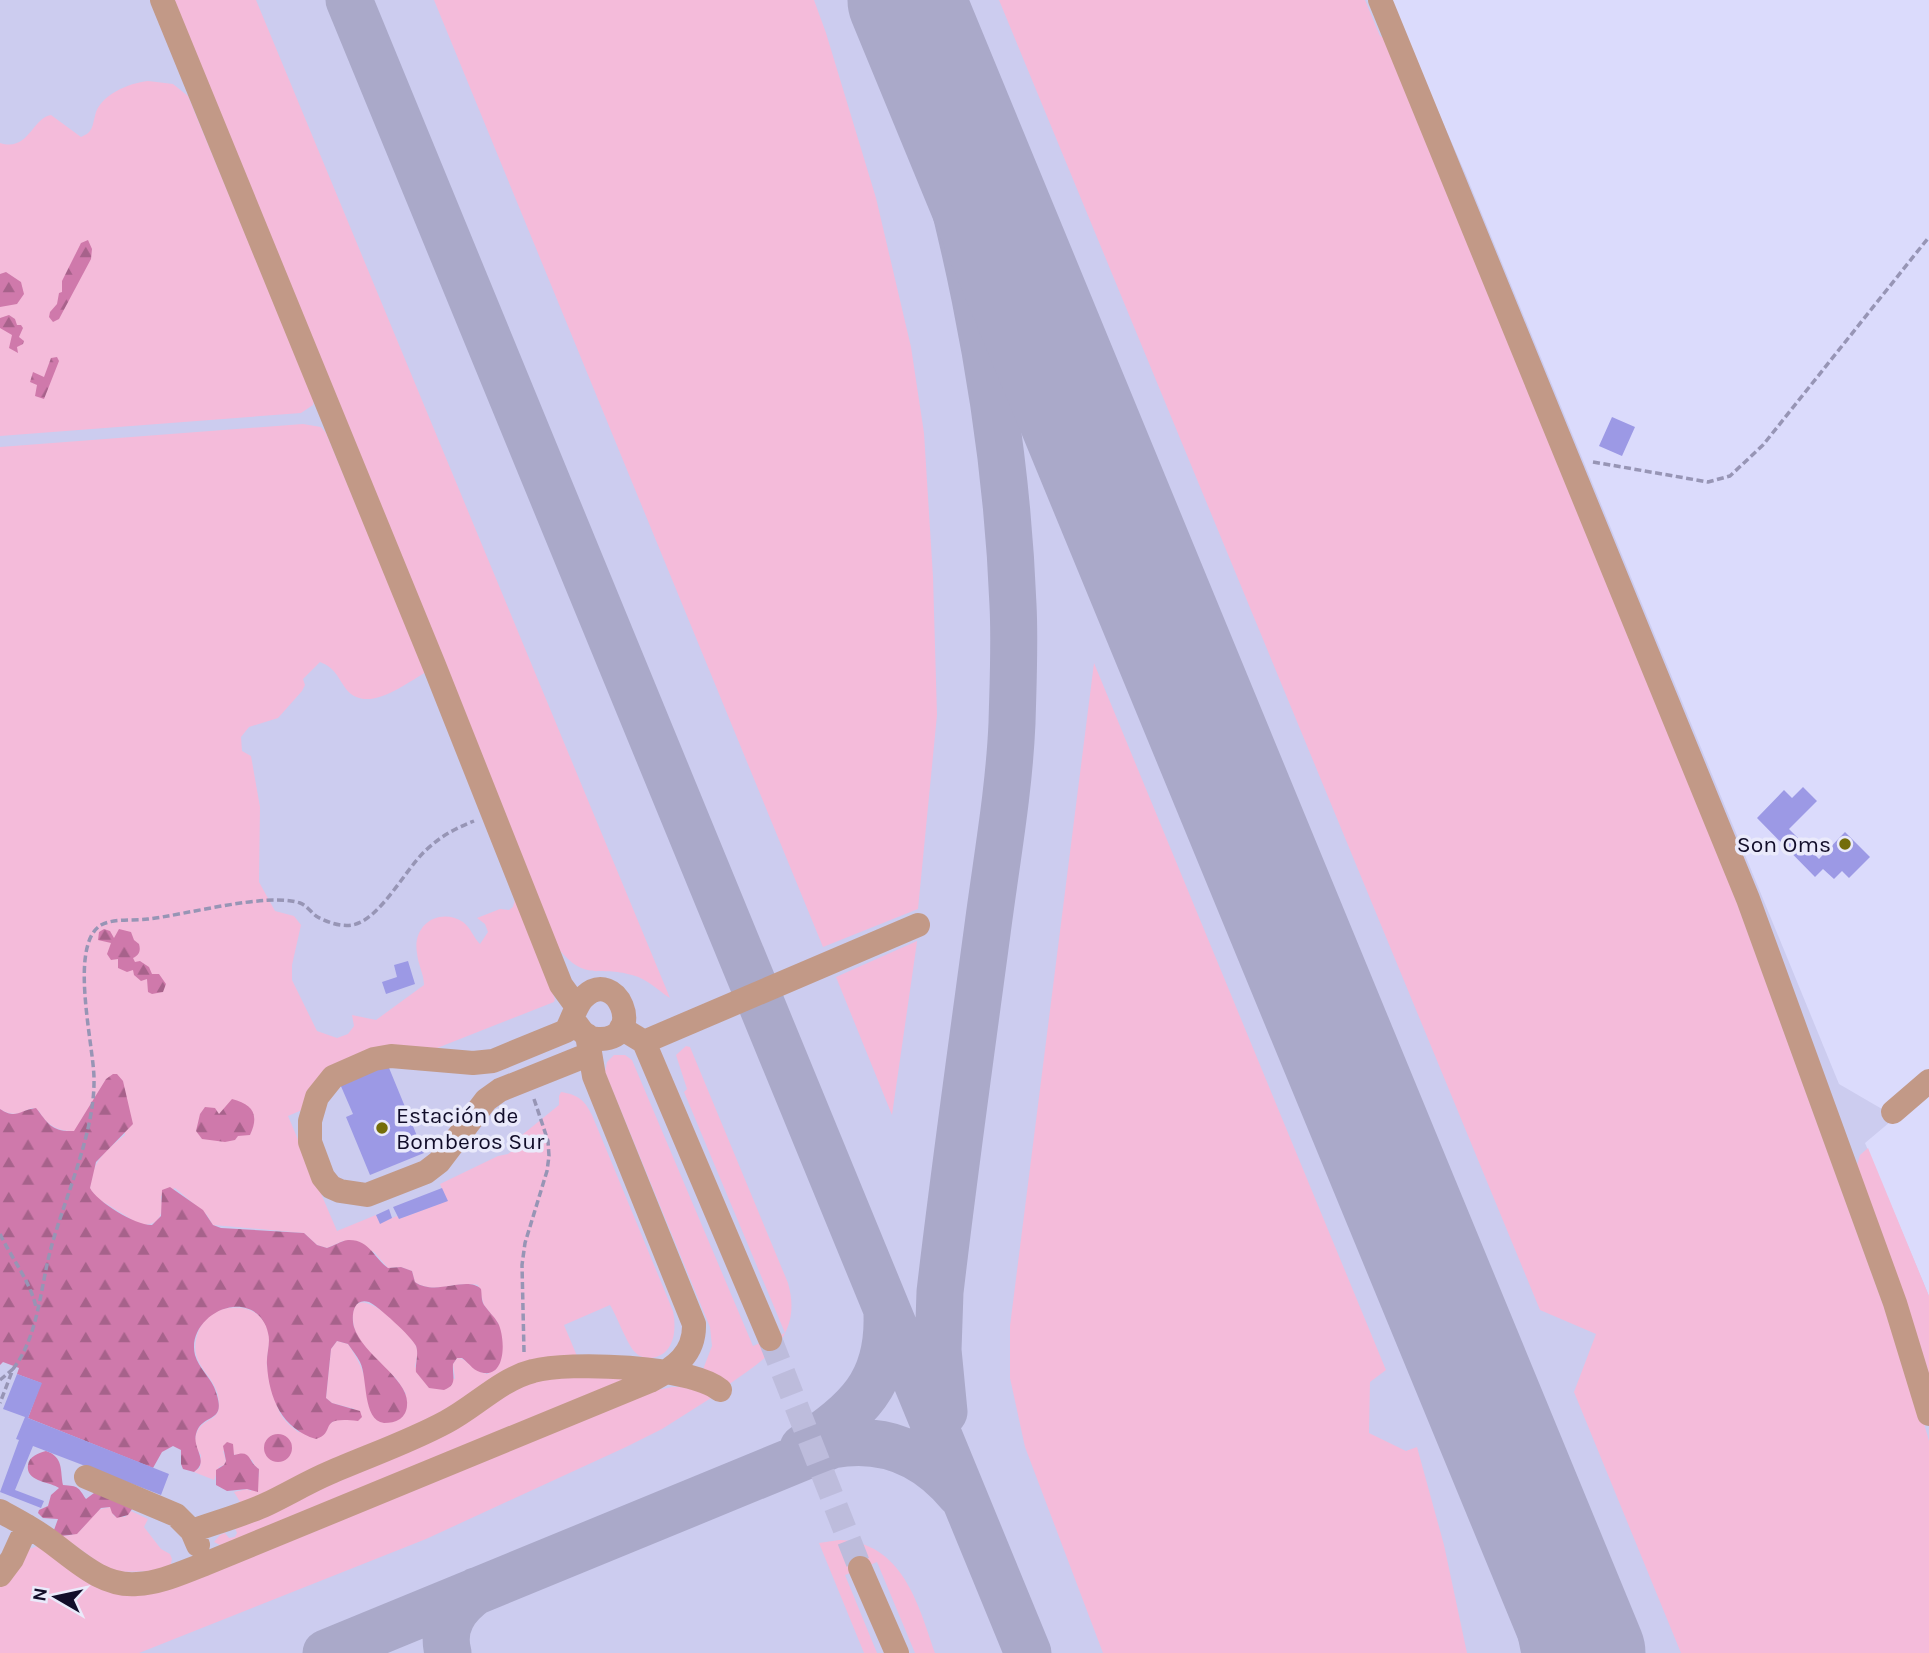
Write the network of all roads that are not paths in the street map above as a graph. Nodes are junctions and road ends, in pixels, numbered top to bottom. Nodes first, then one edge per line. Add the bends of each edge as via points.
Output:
1 (162, 0) edge
2 (1380, 0) edge
3 (918, 925) dead end
4 (582, 1028) junction
5 (621, 1028) junction
6 (644, 1042) junction
7 (1929, 1082) edge
8 (1893, 1112) dead end
9 (770, 1339) tunnel mouth
10 (665, 1373) junction
11 (720, 1390) dead end
12 (1929, 1414) edge
13 (86, 1476) dead end
14 (0, 1511) edge
15 (27, 1525) junction
16 (192, 1531) junction
17 (205, 1564) junction
18 (860, 1569) tunnel mouth
19 (0, 1575) edge
20 (897, 1653) edge

1 - 4 street
2 - 12 street via 1748,899 1895,1303
3 - 6 street
4 - 4 street via 527,1079 486,1100 439,1162 426,1172 368,1195 331,1187 323,1177 309,1133 317,1097 332,1077 391,1056 493,1061
4 - 5 street via 594,1039 610,1038
4 - 5 street via 587,994 603,990 622,1004
4 - 10 street via 594,1076 694,1324 688,1351
5 - 6 street
6 - 9 street
7 - 8 street
10 - 11 street via 695,1378
10 - 16 street via 630,1367 533,1370 443,1424 267,1504
10 - 17 street
13 - 16 street via 176,1515
14 - 15 street
15 - 17 street via 92,1572 120,1583 156,1581
15 - 19 street
16 - 17 street
18 - 20 street

